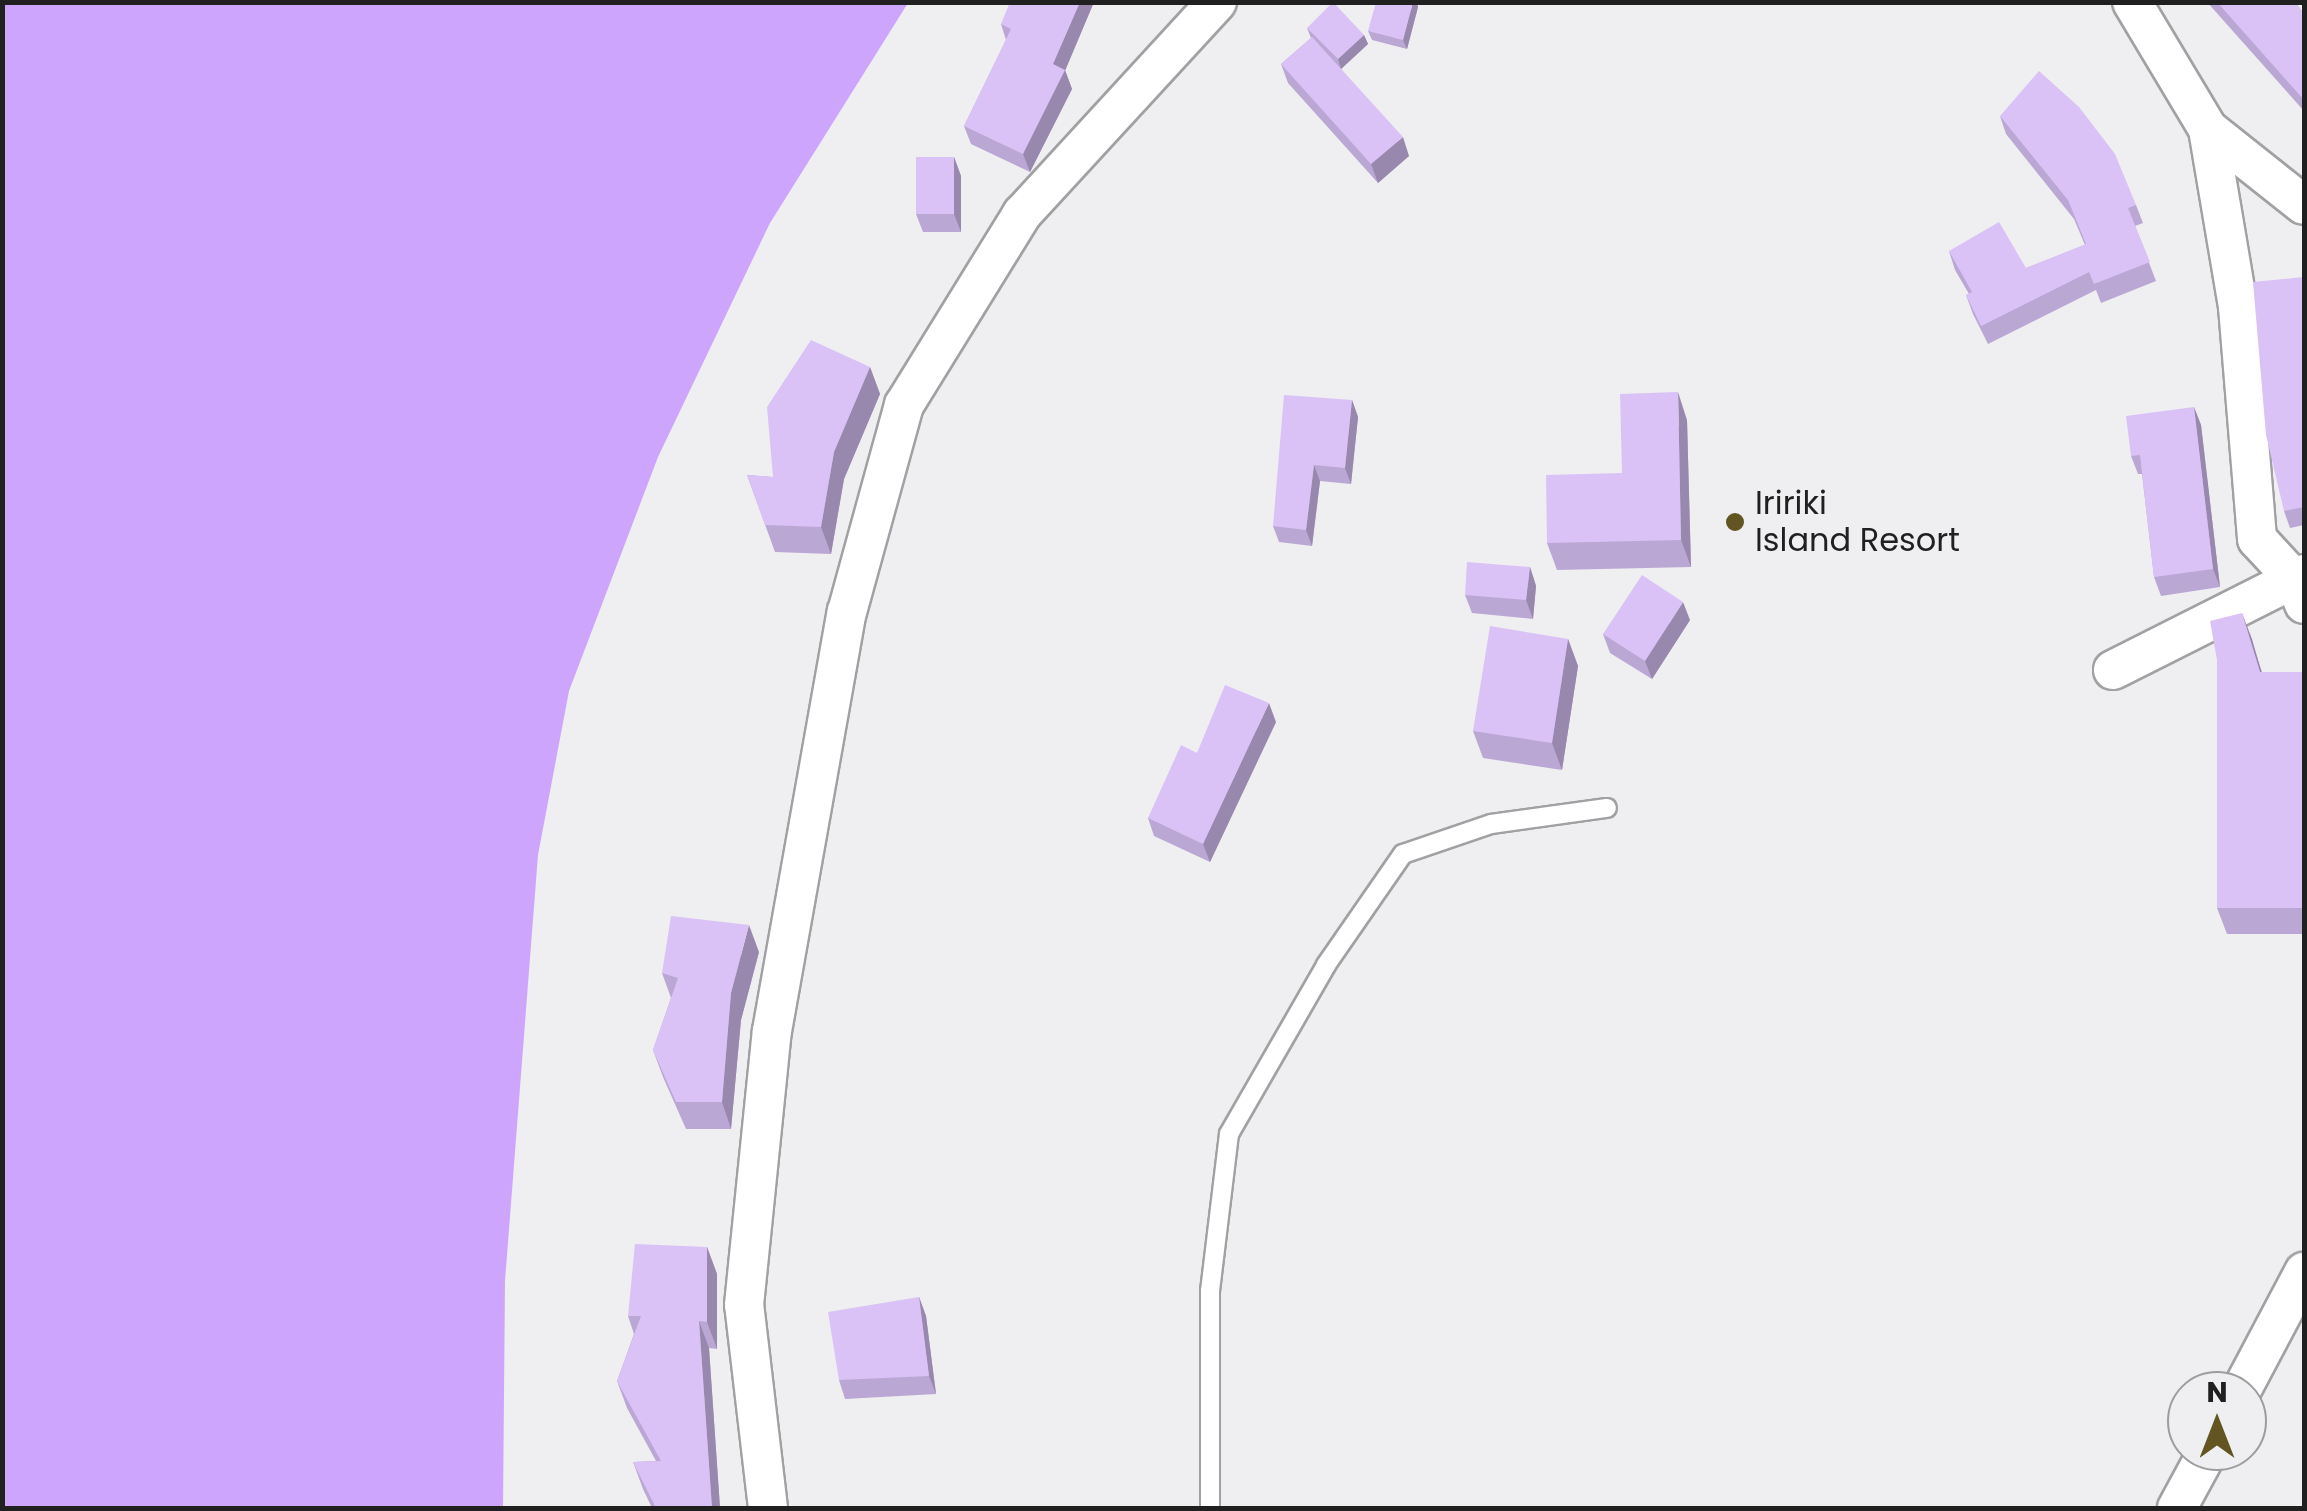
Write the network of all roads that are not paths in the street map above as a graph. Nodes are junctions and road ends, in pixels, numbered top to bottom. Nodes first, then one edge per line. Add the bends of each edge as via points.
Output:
1 (1217, 2) edge
2 (2132, 2) edge
3 (2208, 130) junction
4 (2304, 205) edge
5 (2301, 585) edge
6 (2112, 670) dead end
7 (1606, 808) dead end
8 (2304, 1272) edge
9 (2251, 1371) edge
10 (2197, 1471) edge
11 (768, 1508) edge
12 (1210, 1508) edge
13 (2177, 1508) edge

1 - 11 street via 1022,214 904,406 847,612 772,1031 744,1305
2 - 3 street
3 - 4 street
3 - 5 street via 2238,307 2257,539
5 - 6 street
7 - 12 lane via 1491,824 1403,854 1326,965 1229,1134 1210,1290
8 - 9 street
10 - 13 street

